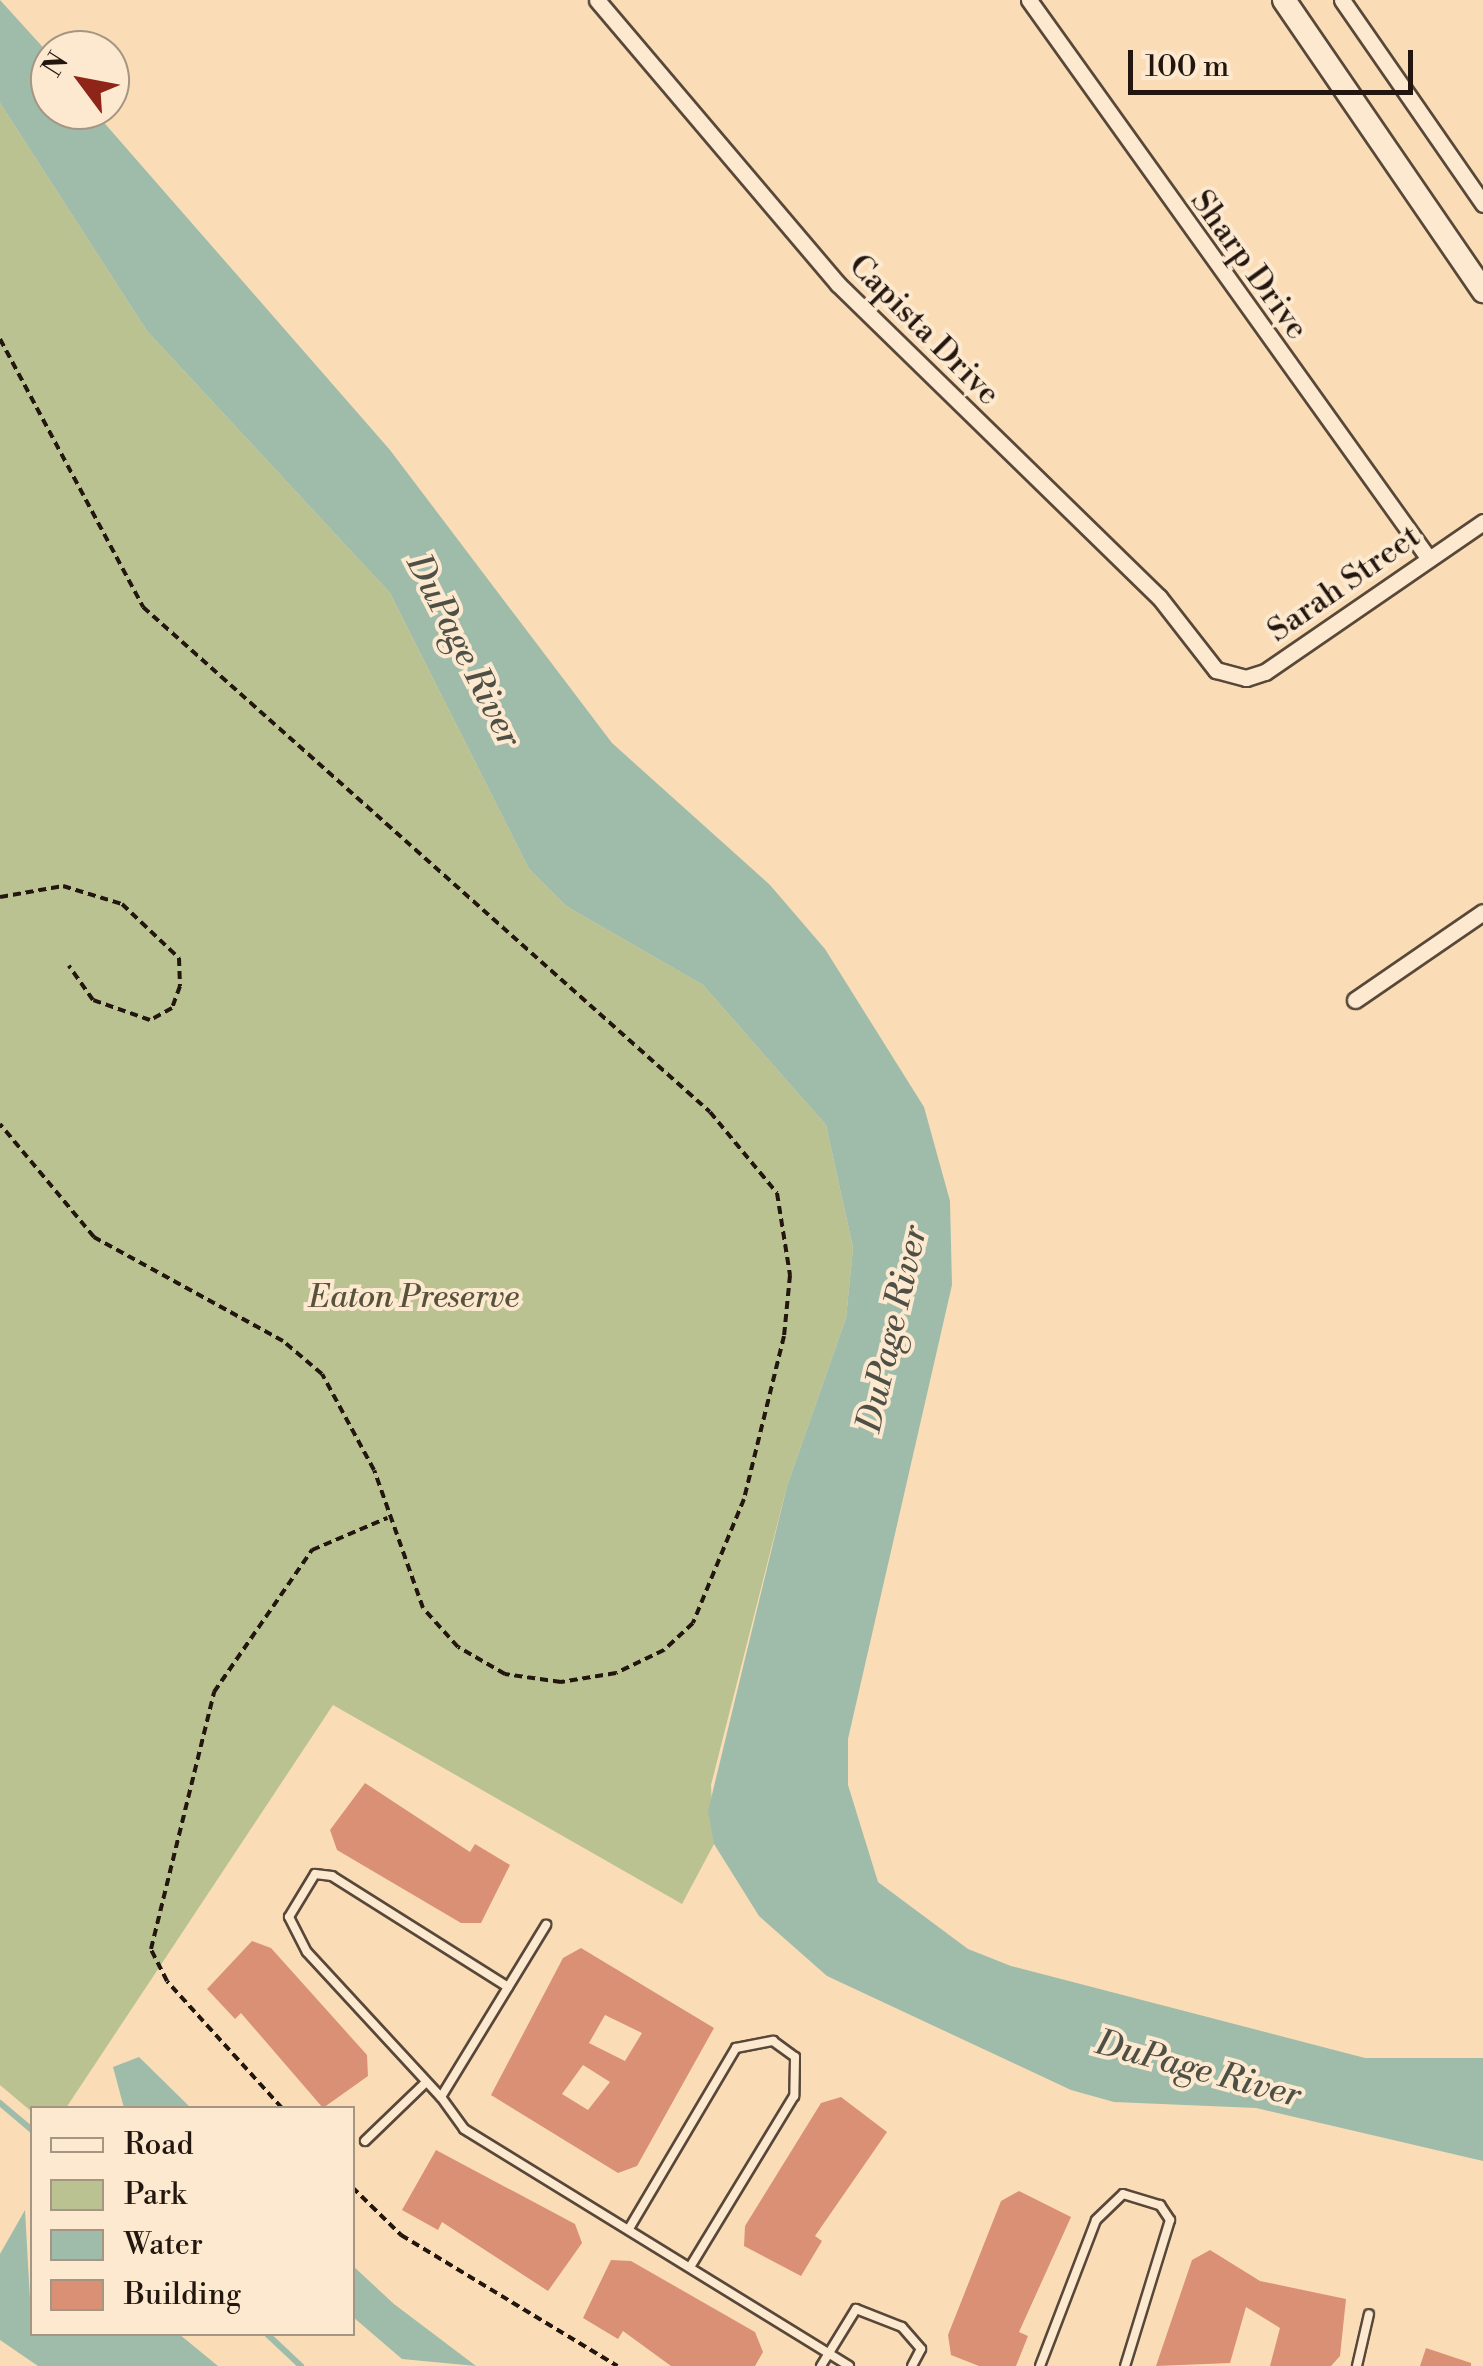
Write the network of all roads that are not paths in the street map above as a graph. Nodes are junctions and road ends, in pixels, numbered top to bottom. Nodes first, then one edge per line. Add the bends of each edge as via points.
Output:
1 (1029, 0) edge
2 (1284, 0) edge
3 (1342, 0) edge
4 (604, 2) edge
5 (1483, 204) edge
6 (1483, 292) edge
7 (1483, 521) edge
8 (1429, 560) junction
9 (1232, 677) joint
10 (1483, 912) edge
11 (1354, 1000) dead end
12 (546, 1925) dead end
13 (508, 1987) junction
14 (424, 2084) junction
15 (441, 2097) junction
16 (365, 2141) dead end
17 (630, 2227) junction
18 (692, 2264) junction
19 (1369, 2314) dead end
20 (827, 2355) junction
21 (820, 2366) edge
22 (849, 2366) edge
23 (912, 2366) edge
24 (1040, 2366) edge
25 (1125, 2366) edge
26 (1357, 2366) edge

1 - 8 street, Sharp Drive
2 - 6 main road
3 - 5 street
4 - 9 street, Capista Drive via 838,284 1159,597 1204,659
7 - 8 street, Sarah Street
8 - 9 street, Sarah Street via 1266,672
10 - 11 street
12 - 13 lane
13 - 14 lane via 315,1874 289,1917 293,1934
13 - 15 lane
14 - 15 lane
14 - 16 lane
15 - 17 lane via 464,2129
17 - 18 lane
17 - 18 lane via 736,2048 773,2041 795,2057 794,2096
18 - 20 lane
19 - 26 lane
20 - 21 lane
20 - 22 lane
20 - 23 lane via 856,2308 870,2309 921,2348
24 - 25 lane via 1096,2220 1123,2194 1160,2205 1170,2220

